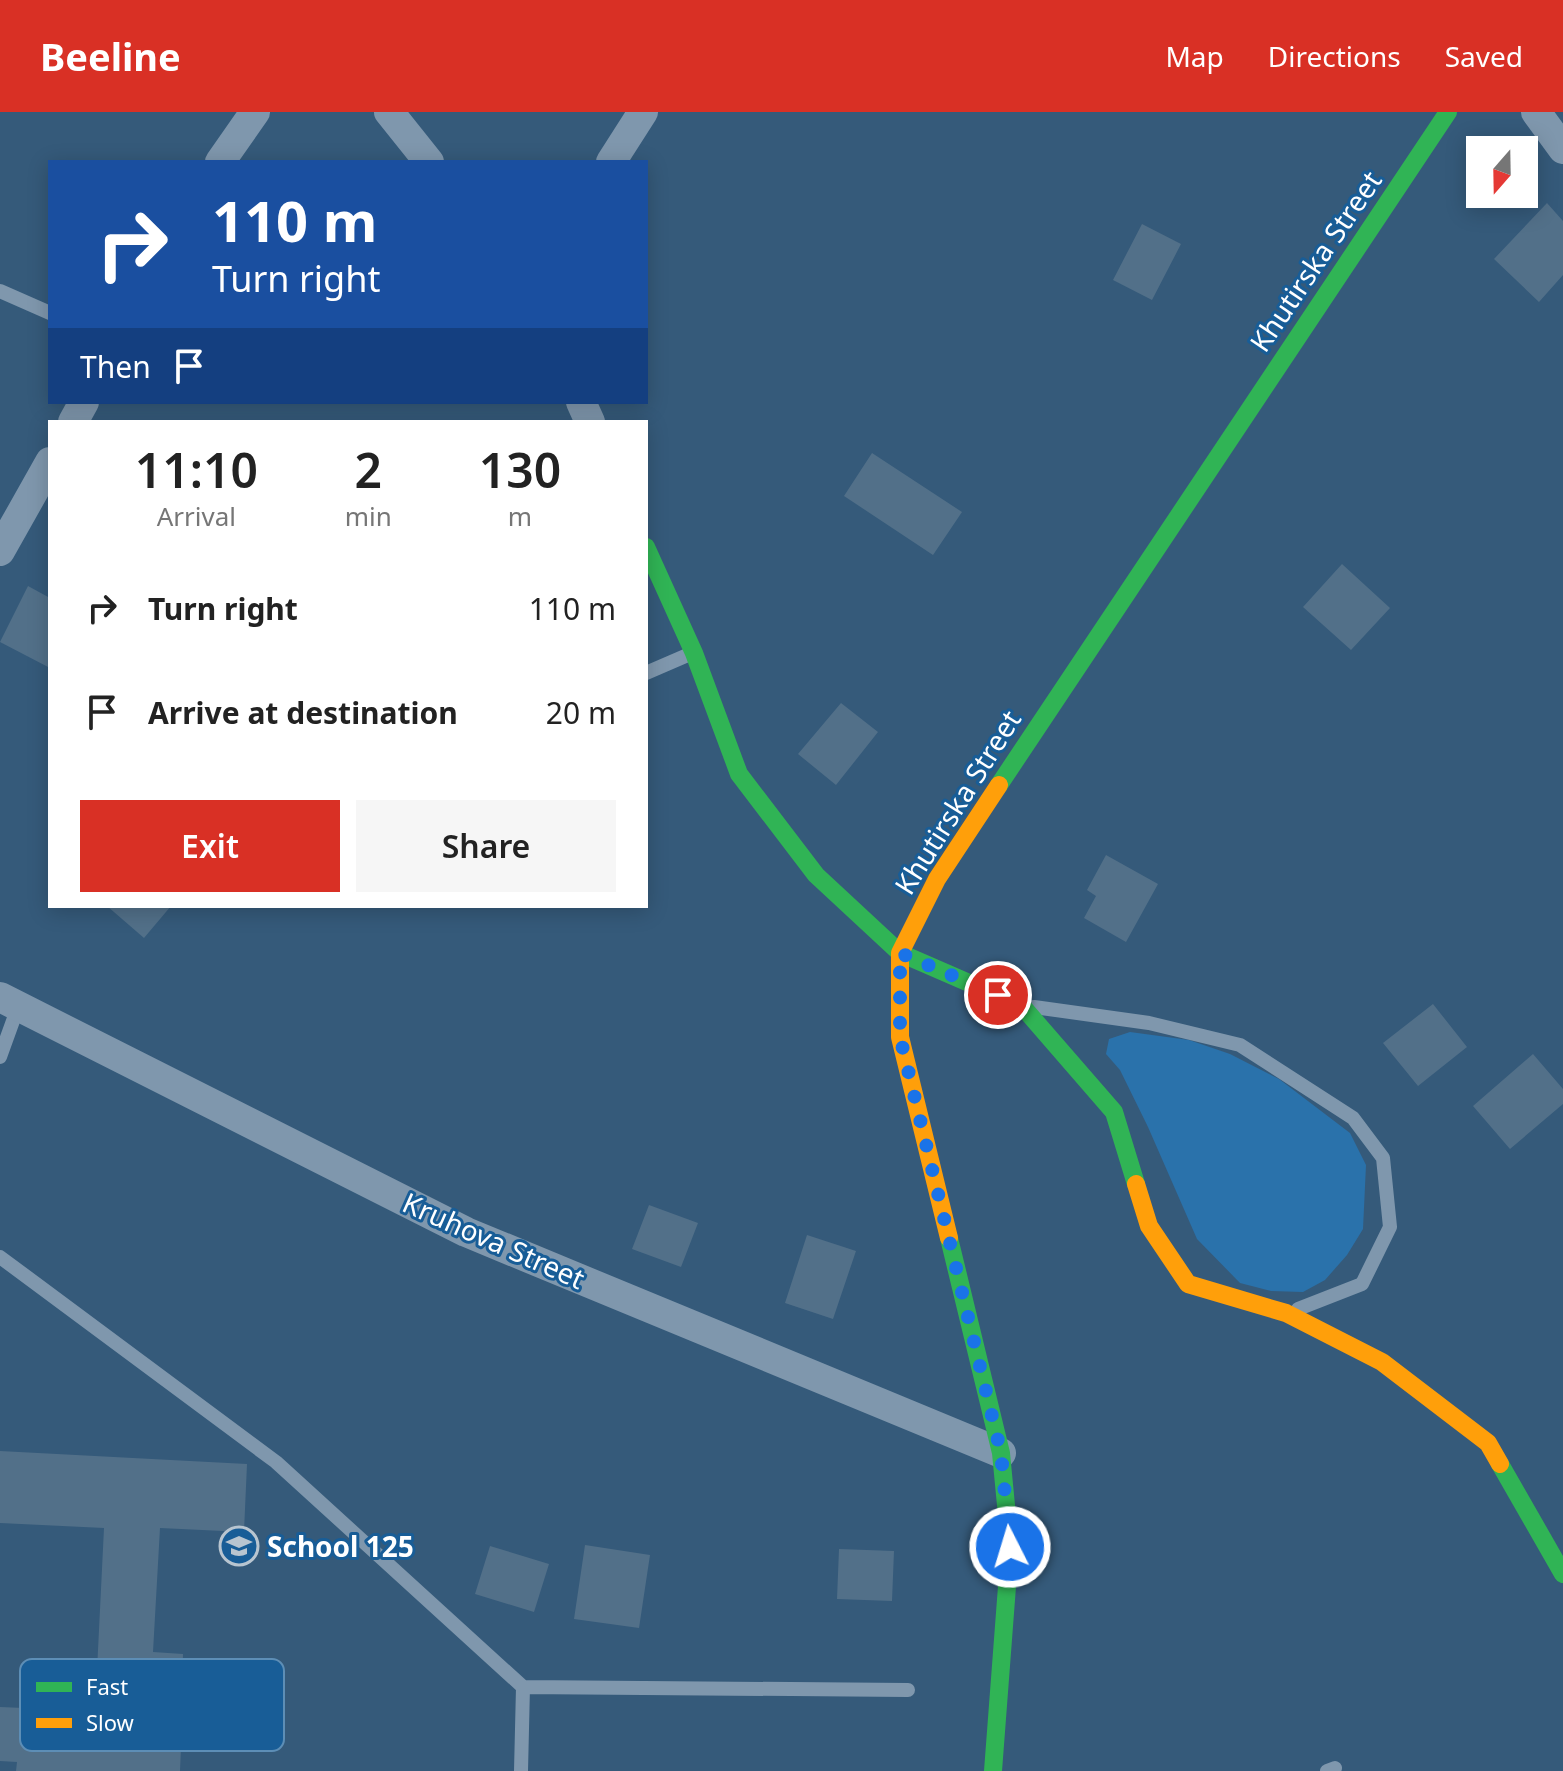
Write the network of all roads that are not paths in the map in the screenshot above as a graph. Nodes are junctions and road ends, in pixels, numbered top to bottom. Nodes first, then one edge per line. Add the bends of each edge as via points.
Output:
1 (255, 112) edge
2 (389, 112) edge
3 (643, 112) edge
4 (1448, 112) edge
5 (1536, 112) edge
6 (1563, 149) edge
7 (221, 160) edge
8 (427, 160) edge
9 (612, 160) edge
10 (0, 291) edge
11 (48, 312) edge
12 (48, 466) edge
13 (0, 551) edge
14 (648, 551) edge
15 (694, 653) junction
16 (648, 672) edge
17 (900, 953) junction
18 (9, 1002) edge
19 (1022, 1006) junction
20 (0, 1057) edge
21 (0, 1257) edge
22 (1286, 1313) junction
23 (1001, 1453) junction
24 (1563, 1574) edge
25 (523, 1687) junction
26 (908, 1690) dead end
27 (521, 1771) edge
28 (993, 1771) edge

1 - 7 street
2 - 8 street
3 - 9 street
4 - 17 main road, Khutirska Street via 937,879
5 - 6 street
10 - 11 lane
12 - 13 street
14 - 15 main road
15 - 16 lane
15 - 17 main road via 739,774 816,875
17 - 19 main road
17 - 23 main road, Khutirska Street via 900,1037
18 - 20 lane
18 - 23 street, Kruhova Street via 466,1232
19 - 22 main road via 1114,1112 1149,1226 1188,1284
19 - 22 lane via 1149,1023 1240,1045 1353,1118 1383,1158 1390,1227 1362,1284
21 - 25 lane via 276,1462
22 - 24 main road via 1382,1362 1488,1443
23 - 28 main road, Khutirska Street via 1010,1547
25 - 26 lane
25 - 27 lane

